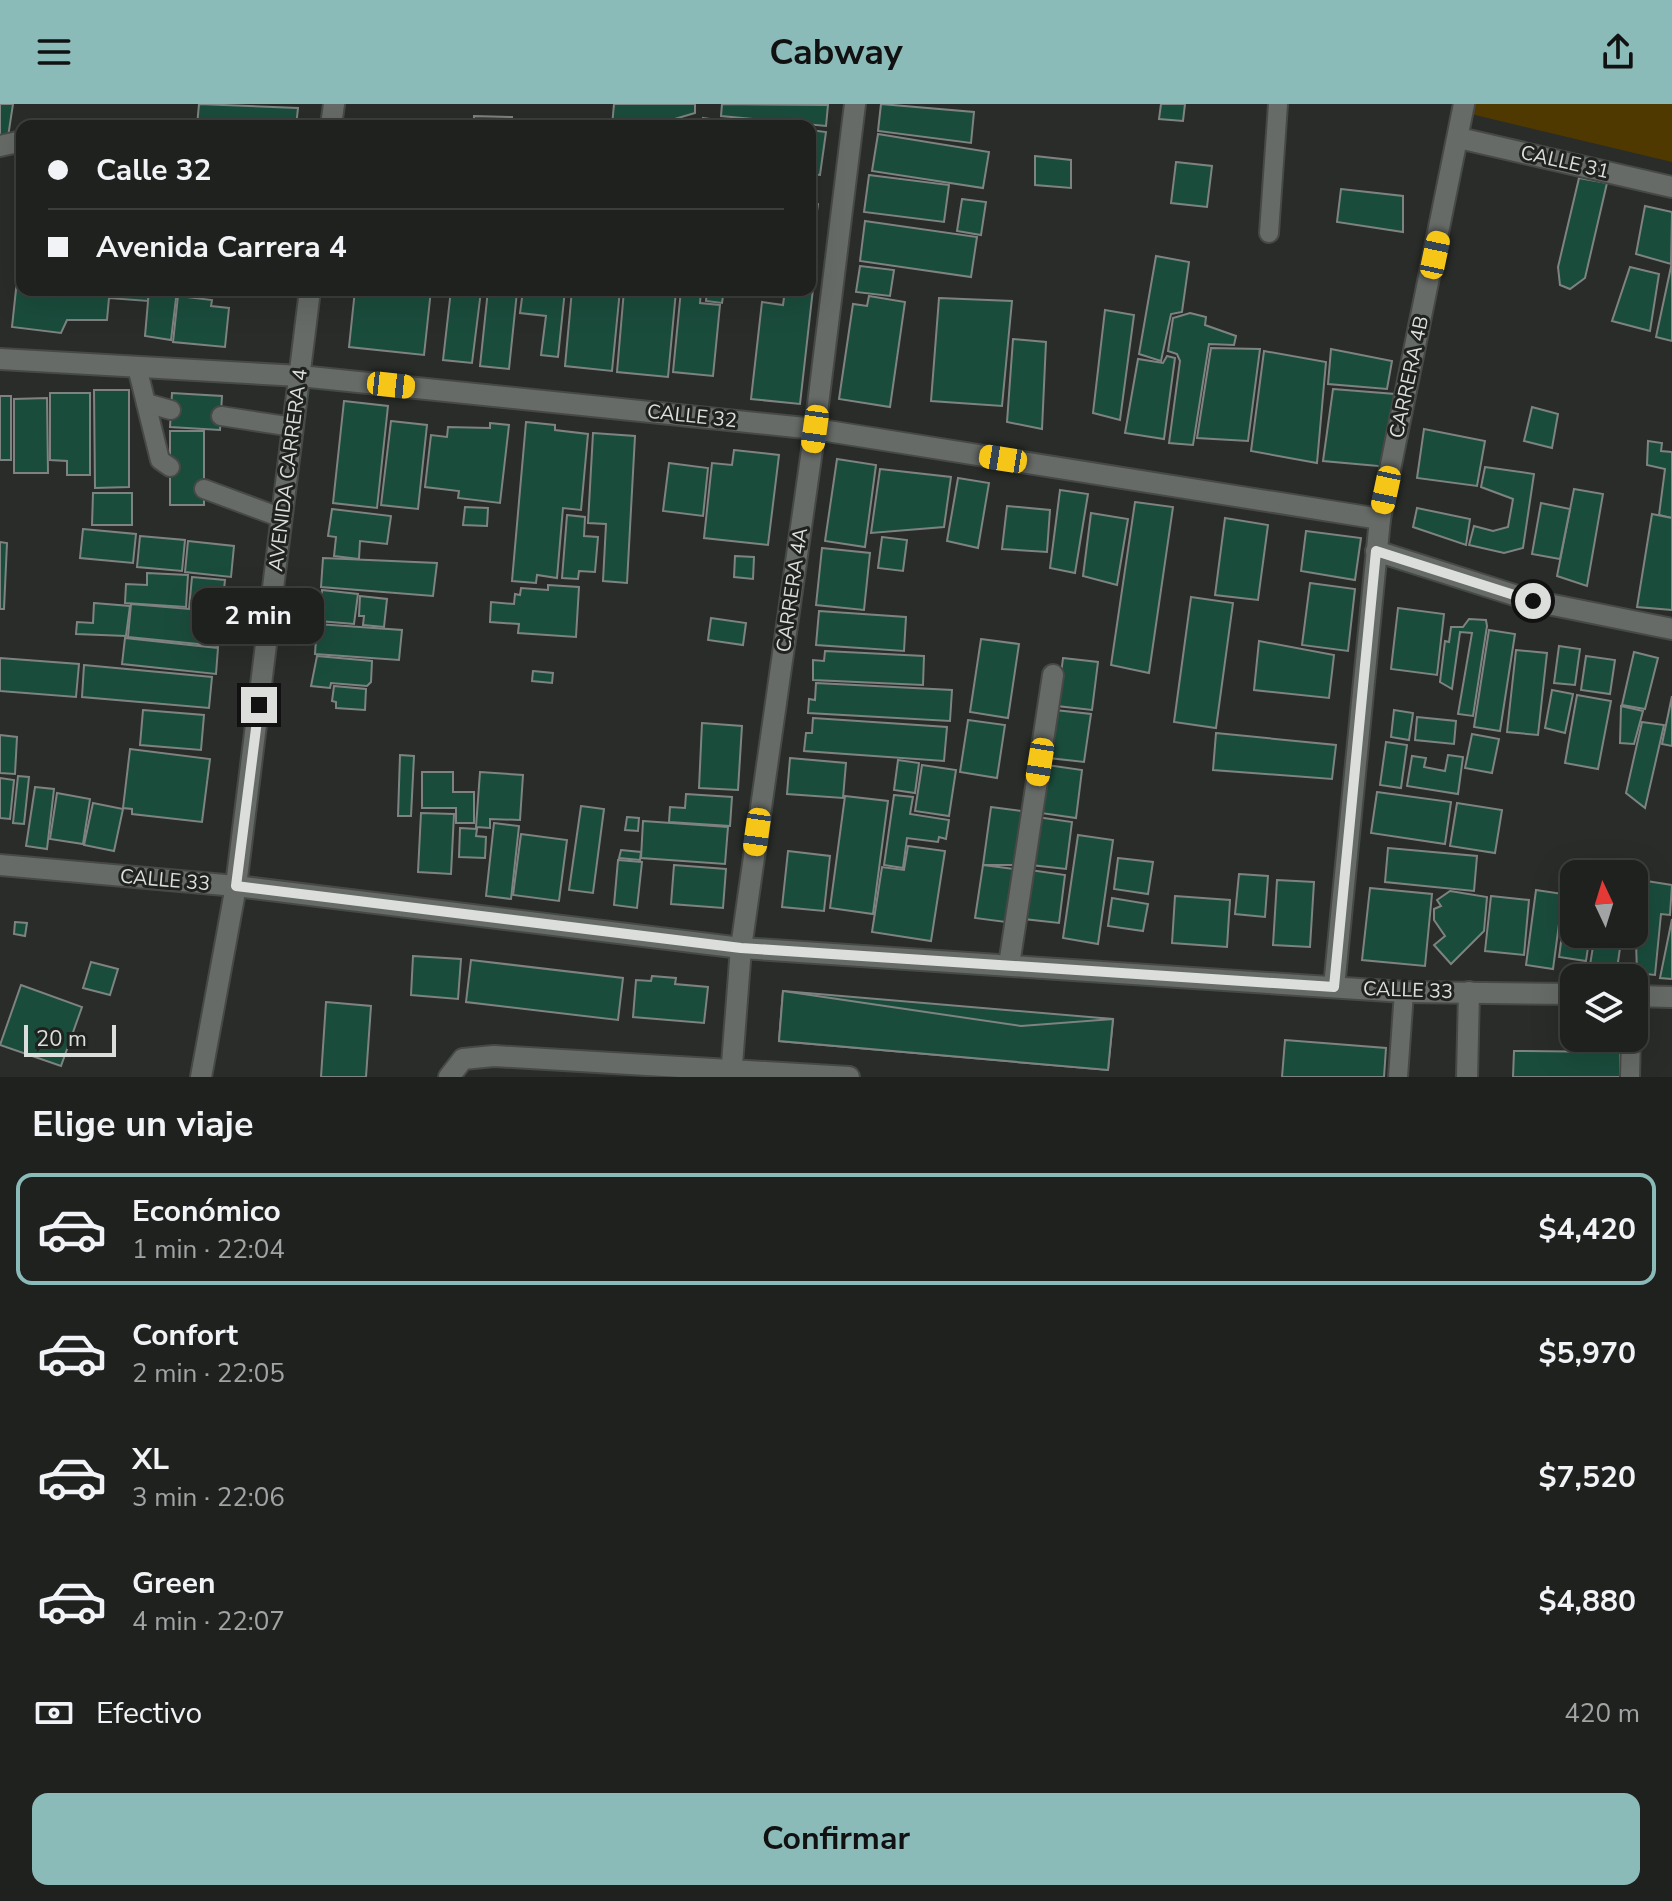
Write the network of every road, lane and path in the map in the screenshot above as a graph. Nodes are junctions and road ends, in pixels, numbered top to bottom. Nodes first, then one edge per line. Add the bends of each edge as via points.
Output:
1 (855, 104) edge
2 (1278, 104) edge
3 (1464, 104) edge
4 (1459, 138) junction
5 (1672, 187) edge
6 (1269, 233) dead end
7 (309, 296) edge
8 (0, 359) edge
9 (137, 367) junction
10 (300, 376) junction
11 (146, 403) junction
12 (171, 410) dead end
13 (221, 416) dead end
14 (293, 427) junction
15 (815, 429) junction
16 (170, 467) dead end
17 (204, 489) dead end
18 (282, 518) junction
19 (1380, 519) junction
20 (1376, 551) junction
21 (1672, 629) edge
22 (1053, 675) dead end
23 (0, 865) edge
24 (236, 886) junction
25 (741, 948) junction
26 (1009, 965) junction
27 (1334, 987) junction
28 (1404, 992) junction
29 (1469, 992) junction
30 (1560, 994) edge
31 (1648, 996) edge
32 (1672, 997) edge
33 (1631, 1052) edge
34 (732, 1072) edge
35 (201, 1077) edge
36 (449, 1077) edge
37 (849, 1077) edge
38 (1398, 1077) edge
39 (1467, 1077) edge
40 (1630, 1077) edge

1 - 15 street, CARRERA 4A
2 - 6 lane
3 - 4 street, CARRERA 4B
4 - 5 street, CALLE 31
4 - 19 street, CARRERA 4B
7 - 10 street, AVENIDA CARRERA 4
8 - 9 street, CALLE 32
9 - 10 street, CALLE 32
9 - 11 lane
10 - 14 street, AVENIDA CARRERA 4
10 - 15 street, CALLE 32
11 - 12 lane
11 - 16 lane via 160,460
13 - 14 lane
14 - 18 street, AVENIDA CARRERA 4
15 - 19 street, CALLE 32
15 - 25 street, CARRERA 4A
17 - 18 lane
18 - 24 street, AVENIDA CARRERA 4
19 - 20 street, CARRERA 4B
20 - 21 street via 1533,601
20 - 27 street, CARRERA 4B
22 - 26 street
23 - 24 street, CALLE 33
24 - 25 street, CALLE 33
24 - 35 street, AVENIDA CARRERA 4
25 - 26 street, CALLE 33
25 - 34 street, CARRERA 4A
26 - 27 street, CALLE 33
27 - 28 street, CALLE 33
28 - 29 street, CALLE 33
28 - 38 lane
29 - 30 street, CALLE 33
29 - 39 street
31 - 32 street
33 - 40 lane
34 - 36 street via 494,1056 463,1059
34 - 37 street

